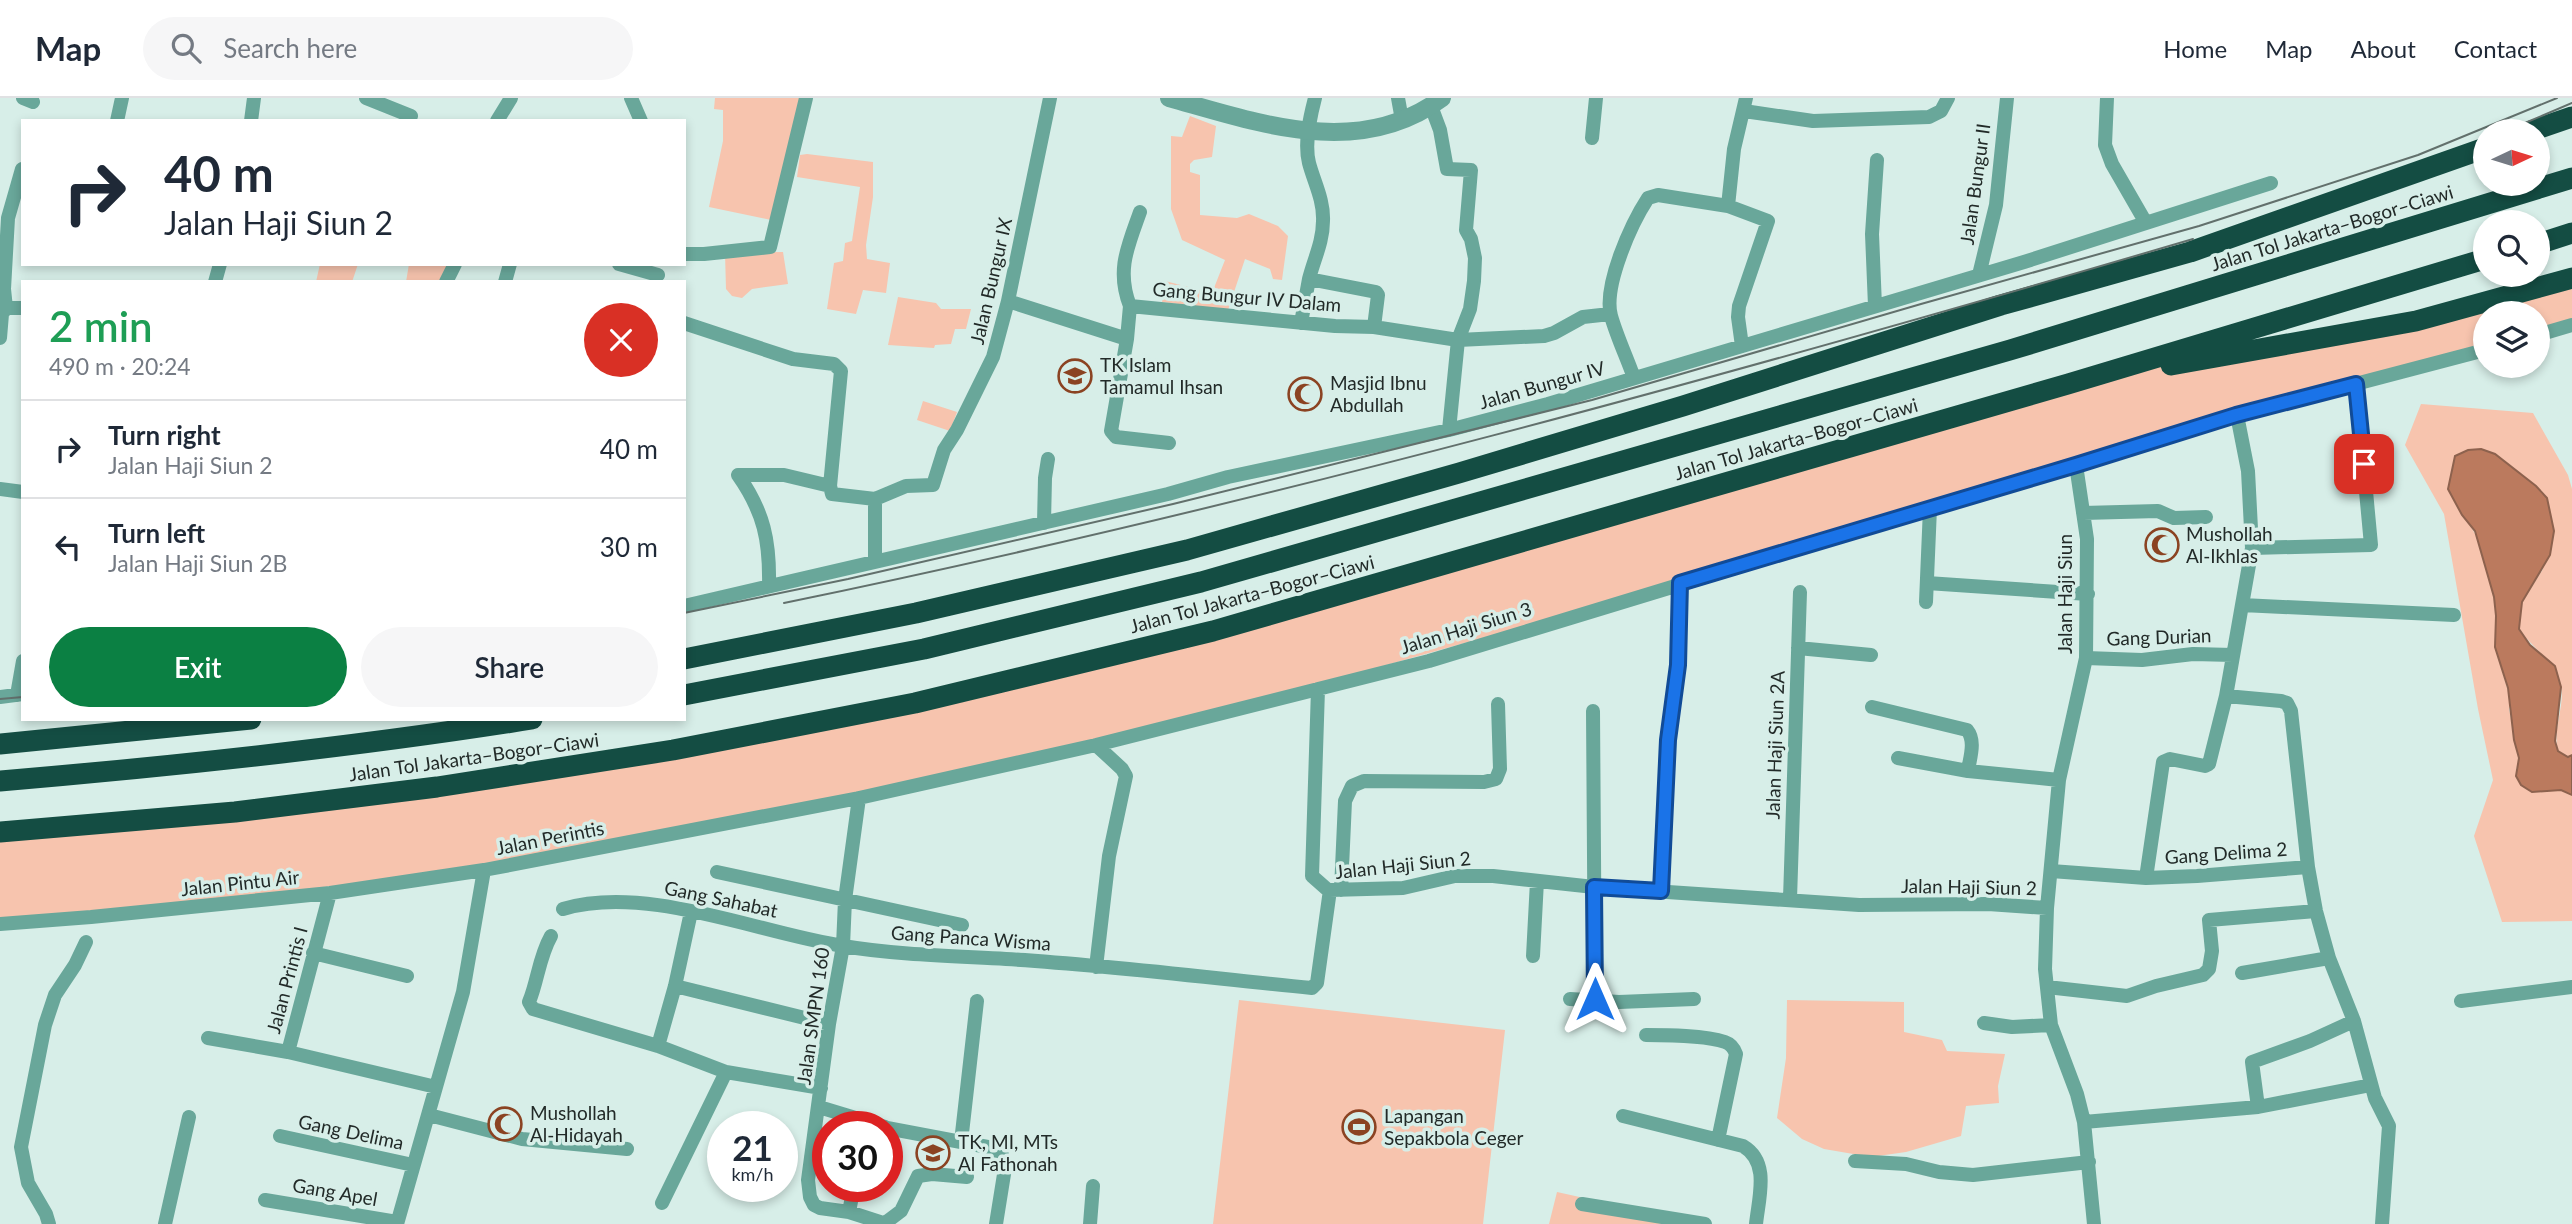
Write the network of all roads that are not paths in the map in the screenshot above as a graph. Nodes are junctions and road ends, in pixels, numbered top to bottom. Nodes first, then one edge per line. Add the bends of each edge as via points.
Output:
1 (122, 98) edge
2 (254, 98) edge
3 (366, 98) edge
4 (512, 98) edge
5 (631, 98) edge
6 (806, 98) edge
7 (1050, 98) edge
8 (1170, 98) edge
9 (1315, 98) edge
10 (1398, 98) edge
11 (1596, 98) edge
12 (1948, 98) edge
13 (2007, 98) edge
14 (2107, 98) edge
15 (1437, 102) edge
16 (1745, 105) edge
17 (411, 116) dead end
18 (2572, 117) edge
19 (117, 119) edge
20 (251, 119) edge
21 (498, 119) edge
22 (639, 119) edge
23 (1402, 120) junction
24 (2550, 125) edge
25 (1309, 131) junction
26 (1592, 138) dead end
27 (2473, 152) edge
28 (1877, 160) dead end
29 (21, 172) edge
30 (2572, 178) edge
31 (2271, 183) dead end
32 (1728, 206) junction
33 (1140, 212) dead end
34 (2146, 223) junction
35 (2572, 233) edge
36 (2550, 240) edge
37 (686, 254) edge
38 (2473, 263) edge
39 (627, 266) edge
40 (658, 274) edge
41 (1979, 275) junction
42 (2572, 278) edge
43 (1309, 279) junction
44 (1008, 301) junction
45 (1130, 306) junction
46 (1875, 306) junction
47 (6, 308) junction
48 (21, 308) edge
49 (1610, 314) junction
50 (1301, 323) junction
51 (686, 324) edge
52 (2572, 325) edge
53 (1374, 327) junction
54 (2550, 331) edge
55 (0, 338) edge
56 (1127, 339) junction
57 (1458, 340) junction
58 (1742, 346) junction
59 (2473, 352) edge
60 (1634, 378) junction
61 (2068, 384) junction
62 (2356, 384) junction
63 (2236, 415) junction
64 (1449, 430) junction
65 (1169, 443) dead end
66 (1048, 459) dead end
67 (2076, 465) junction
68 (830, 486) junction
69 (0, 489) edge
70 (21, 492) edge
71 (875, 499) junction
72 (1930, 508) junction
73 (2083, 513) junction
74 (2206, 517) dead end
75 (1044, 523) junction
76 (2252, 548) junction
77 (875, 561) junction
78 (1680, 583) junction
79 (1927, 583) junction
80 (769, 586) junction
81 (1800, 592) dead end
82 (2088, 594) junction
83 (1926, 602) dead end
84 (686, 606) edge
85 (2242, 606) junction
86 (2454, 615) dead end
87 (1798, 648) junction
88 (1871, 655) dead end
89 (2233, 655) junction
90 (2086, 658) junction
91 (686, 659) edge
92 (1318, 689) junction
93 (20, 695) edge
94 (686, 695) edge
95 (2226, 696) junction
96 (0, 697) edge
97 (1498, 704) dead end
98 (1872, 707) dead end
99 (1593, 711) dead end
100 (231, 721) edge
101 (520, 721) edge
102 (0, 744) edge
103 (1096, 745) junction
104 (1898, 758) dead end
105 (1968, 771) junction
106 (2059, 780) junction
107 (0, 781) edge
108 (859, 798) junction
109 (0, 832) edge
110 (2308, 867) junction
111 (484, 870) junction
112 (2051, 871) junction
113 (717, 872) dead end
114 (2146, 878) junction
115 (1537, 881) junction
116 (1594, 887) junction
117 (1335, 890) junction
118 (1661, 891) junction
119 (330, 893) junction
120 (1790, 899) junction
121 (845, 900) junction
122 (2047, 908) junction
123 (563, 909) dead end
124 (2316, 911) junction
125 (691, 912) junction
126 (0, 924) edge
127 (962, 925) dead end
128 (551, 936) dead end
129 (86, 942) dead end
130 (843, 946) junction
131 (313, 953) junction
132 (1533, 956) dead end
133 (2329, 958) junction
134 (1096, 967) junction
135 (2242, 973) dead end
136 (407, 976) dead end
137 (675, 986) junction
138 (2047, 987) junction
139 (2572, 987) edge
140 (1570, 999) dead end
141 (1595, 999) junction
142 (1694, 999) dead end
143 (2461, 1000) dead end
144 (977, 1001) dead end
145 (2354, 1021) junction
146 (1984, 1023) dead end
147 (829, 1024) junction
148 (2052, 1025) junction
149 (1646, 1035) dead end
150 (208, 1038) dead end
151 (657, 1046) junction
152 (288, 1052) junction
153 (726, 1072) junction
154 (2371, 1085) junction
155 (436, 1087) junction
156 (821, 1088) junction
157 (819, 1107) junction
158 (2259, 1107) junction
159 (830, 1111) edge
160 (429, 1115) junction
161 (1623, 1116) dead end
162 (189, 1117) dead end
163 (2084, 1122) junction
164 (903, 1130) edge
165 (280, 1136) dead end
166 (1718, 1140) junction
167 (961, 1142) junction
168 (627, 1149) dead end
169 (1855, 1161) dead end
170 (2089, 1162) junction
171 (413, 1165) junction
172 (967, 1177) dead end
173 (1093, 1186) dead end
174 (265, 1200) dead end
175 (851, 1202) edge
176 (662, 1203) dead end
177 (1582, 1204) dead end
178 (849, 1212) junction
179 (397, 1223) edge
180 (886, 1223) edge
181 (49, 1224) edge
182 (164, 1224) edge
183 (996, 1224) edge
184 (1090, 1224) edge
185 (1705, 1224) edge
186 (1756, 1224) edge
187 (2094, 1224) edge
188 (2382, 1224) edge

1 - 19 street
2 - 20 street
3 - 17 street
4 - 21 street
5 - 22 street
6 - 37 street via 770,247
7 - 44 street, Jalan Bungur IX
8 - 25 street
9 - 25 street
10 - 23 street
11 - 26 street
12 - 16 street via 1941,111 1929,117 1813,121
13 - 41 street, Jalan Bungur II via 1996,205
14 - 34 street via 2105,145
15 - 23 street
15 - 57 street via 1447,169 1471,170 1466,230 1473,247 1474,281
16 - 32 street via 1734,149
18 - 24 highway
23 - 25 street via 1356,132
25 - 43 street via 1308,160 1321,197 1323,220
27 - 91 highway via 2190,252 2001,305 1459,473 1187,550 916,613
28 - 46 street via 1872,234
29 - 47 street via 8,218
30 - 94 highway, Jalan Tol Jakarta–Bogor–Ciawi via 2010,350 1201,582 924,649
31 - 34 street
32 - 49 street, Jalan Bungur IV via 1658,195 1648,198 1617,262
32 - 58 street via 1768,221 1739,306
33 - 45 street via 1124,261 1123,289
34 - 41 street
35 - 36 highway
38 - 61 highway, Jalan Tol Jakarta–Bogor–Ciawi
39 - 40 street
41 - 46 street
42 - 61 highway via 2416,320
43 - 50 street
43 - 53 street via 1376,292
44 - 56 street
44 - 71 street, Jalan Bungur IX via 993,357 944,450 933,485 906,486
45 - 50 street, Gang Bungur IV Dalam
45 - 56 street, Gang Bungur IV Dalam
46 - 58 street
47 - 48 street
47 - 55 street
49 - 57 street, Gang Bungur IV Dalam via 1583,317 1544,336
49 - 60 street, Jalan Bungur IV
50 - 53 street, Gang Bungur IV Dalam
51 - 68 street via 793,359 839,367
52 - 54 street
53 - 57 street, Gang Bungur IV Dalam
56 - 65 street, Gang Bungur IV Dalam via 1113,435
57 - 64 street
58 - 60 street
59 - 62 street
60 - 64 street, Jalan Bungur IV
61 - 109 highway, Jalan Tol Jakarta–Bogor–Ciawi via 1213,631 915,703 673,751 437,787 235,812
62 - 63 street
62 - 76 street via 2371,545
63 - 67 street
63 - 76 street via 2248,471
64 - 75 street, Jalan Bungur IV via 1228,477
66 - 75 street
67 - 72 street, Jalan Haji Siun 3
67 - 73 street, Jalan Haji Siun
68 - 71 street via 832,494
68 - 80 street via 784,475 738,475 760,514 770,553
69 - 70 street
71 - 77 street
72 - 78 street, Jalan Haji Siun 3
72 - 79 street
73 - 74 street via 2158,510 2174,518
73 - 82 street, Jalan Haji Siun
75 - 77 street, Jalan Bungur IV
76 - 85 street
77 - 80 street, Jalan Bungur IV
78 - 92 street, Jalan Haji Siun 3 via 1429,661
78 - 118 street
79 - 82 street
79 - 83 street
80 - 84 street, Jalan Bungur IV
81 - 87 street, Jalan Haji Siun 2A
82 - 90 street, Jalan Haji Siun
85 - 86 street
85 - 89 street
87 - 88 street
87 - 120 street, Jalan Haji Siun 2A
89 - 90 street, Gang Durian
89 - 95 street
90 - 106 street, Jalan Haji Siun
92 - 103 street, Jalan Haji Siun 3
92 - 117 street via 1312,876
93 - 96 street
95 - 110 street via 2281,701 2291,711
95 - 114 street via 2209,764 2163,762
97 - 117 street via 1500,769 1496,779 1364,780 1352,786 1345,801
98 - 105 street via 1967,730 1972,744
99 - 116 street
100 - 102 highway
101 - 107 highway, Jalan Tol Jakarta–Bogor–Ciawi via 171,766
103 - 108 street, Jalan Haji Siun 3
103 - 134 street via 1126,776 1109,856
104 - 105 street
105 - 106 street
106 - 112 street, Jalan Haji Siun
108 - 111 street, Jalan Perintis
108 - 121 street, Jalan SMPN 160
110 - 114 street, Gang Delima 2
110 - 124 street
111 - 119 street, Jalan Pintu Air
111 - 155 street, Jalan Perintis via 463,992
112 - 114 street
112 - 122 street, Jalan Haji Siun
113 - 121 street
115 - 116 street, Jalan Haji Siun 2
115 - 117 street, Jalan Haji Siun 2 via 1455,876 1403,888
115 - 132 street
116 - 118 street, Jalan Haji Siun 2
116 - 141 street
117 - 134 street, Jalan Haji Siun 2 via 1317,983 1312,988
118 - 120 street, Jalan Haji Siun 2
119 - 126 street, Jalan Pintu Air
119 - 131 street, Jalan Printis I
120 - 122 street, Jalan Haji Siun 2 via 1859,905
121 - 127 street
121 - 130 street, Jalan SMPN 160
122 - 138 street, Jalan Haji Siun
123 - 125 street, Gang Sahabat via 620,903 664,905
124 - 133 street
124 - 138 street via 2209,920 2212,951 2210,969 2203,975 2127,996
125 - 130 street, Gang Sahabat
125 - 137 street
128 - 151 street via 541,954 529,1002 533,1009
129 - 181 street via 48,1015 21,1147 28,1183
130 - 134 street, Gang Panca Wisma
130 - 147 street, Jalan SMPN 160
131 - 136 street
131 - 152 street, Jalan Printis I
133 - 135 street
133 - 145 street
137 - 147 street
137 - 151 street
138 - 148 street, Jalan Haji Siun
139 - 143 street
140 - 141 street
141 - 142 street
144 - 167 street
145 - 154 street
145 - 158 street via 2252,1062
146 - 148 street
147 - 156 street, Jalan SMPN 160
148 - 163 street, Jalan Haji Siun
149 - 166 street via 1733,1046 1736,1054
150 - 152 street
151 - 153 street
152 - 155 street, Jalan Printis I
153 - 156 street
153 - 176 street
154 - 158 street
154 - 188 street via 2389,1126
155 - 160 street, Jalan Perintis
156 - 157 street, Jalan SMPN 160
157 - 159 street
157 - 178 street, Jalan SMPN 160 via 808,1180 810,1197 820,1208
158 - 163 street
160 - 168 street via 522,1139
160 - 171 street, Jalan Perintis
161 - 166 street
162 - 182 street
163 - 170 street, Jalan Haji Siun
164 - 167 street
165 - 171 street, Gang Delima
166 - 186 street via 1743,1146 1755,1153 1760,1164
167 - 183 street via 993,1148 1004,1162
169 - 170 street via 1973,1175
170 - 187 street, Jalan Haji Siun
171 - 179 street, Jalan Perintis
172 - 180 street via 918,1176 901,1211
173 - 184 street
174 - 179 street, Gang Apel
175 - 178 street
177 - 185 street
178 - 180 street, Jalan SMPN 160

